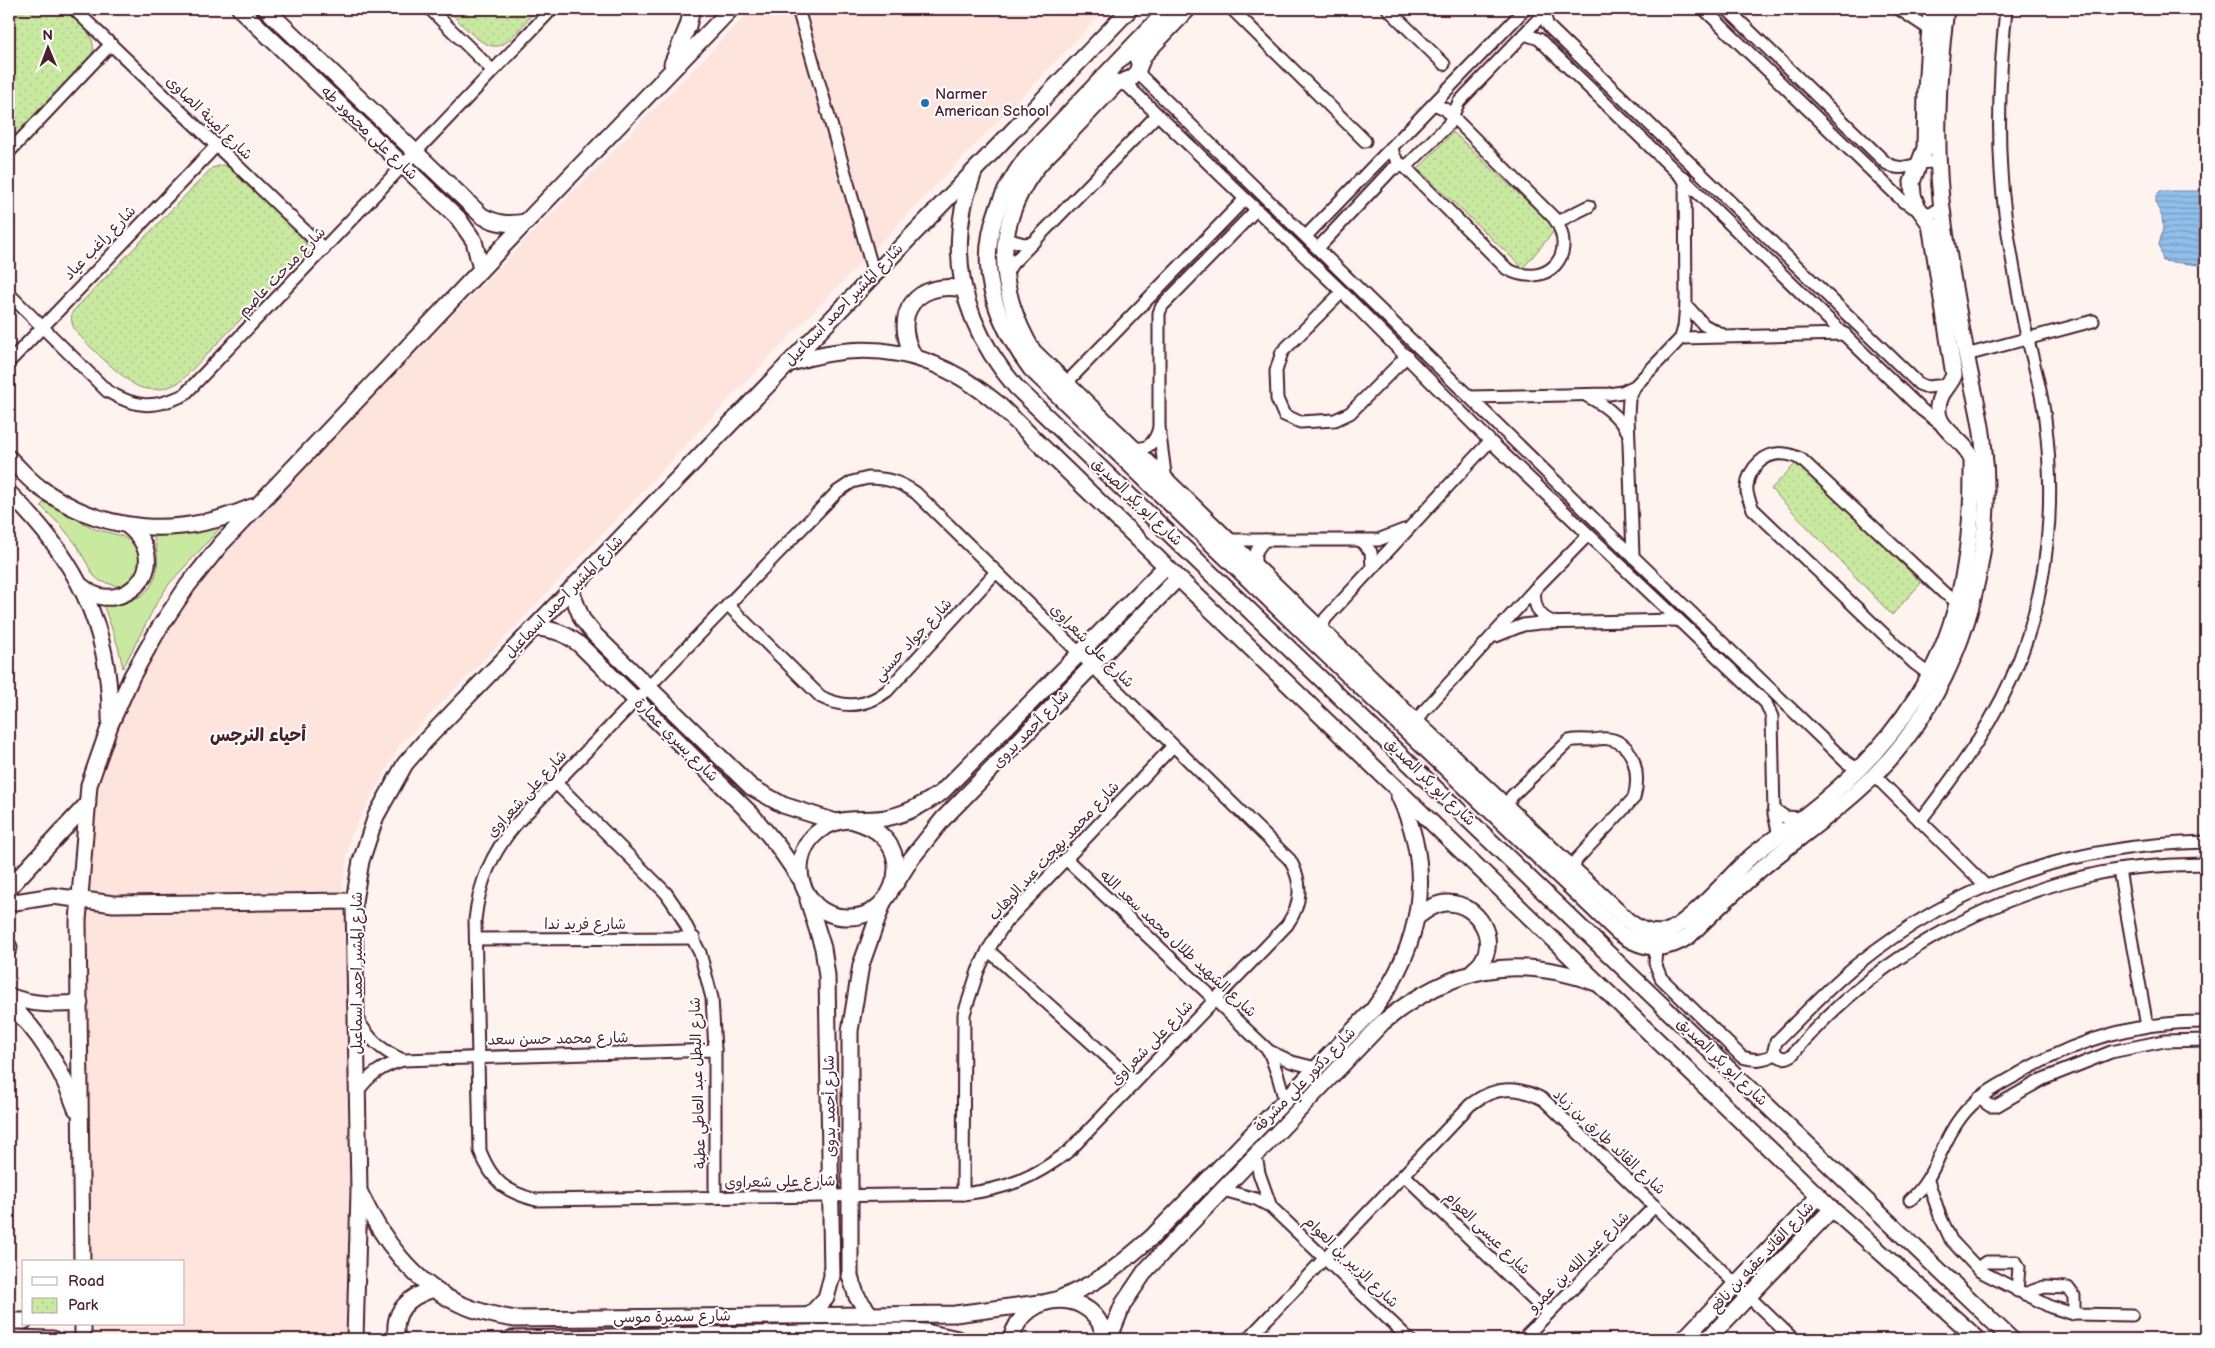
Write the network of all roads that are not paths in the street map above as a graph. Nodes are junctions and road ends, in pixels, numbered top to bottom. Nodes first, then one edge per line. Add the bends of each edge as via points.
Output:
1 (74, 9) edge
2 (240, 9) edge
3 (266, 9) edge
4 (430, 9) edge
5 (552, 9) edge
6 (692, 9) edge
7 (731, 9) edge
8 (798, 9) edge
9 (1130, 9) edge
10 (1168, 9) edge
11 (1188, 9) edge
12 (1232, 9) edge
13 (1388, 9) edge
14 (1525, 9) edge
15 (1704, 9) edge
16 (1727, 9) edge
17 (1899, 9) edge
18 (1931, 9) edge
19 (1946, 9) edge
20 (2006, 9) edge
21 (1546, 11) edge
22 (1928, 29) junction
23 (1524, 34) junction
24 (111, 44) junction
25 (1126, 53) junction
26 (1444, 64) dead end
27 (1139, 65) junction
28 (493, 71) junction
29 (1108, 71) junction
30 (665, 77) junction
31 (1121, 81) junction
32 (1434, 104) junction
33 (1157, 115) junction
34 (1453, 118) junction
35 (1365, 141) dead end
36 (1213, 144) junction
37 (216, 146) junction
38 (1392, 147) junction
39 (9, 152) edge
40 (415, 152) junction
41 (1201, 156) junction
42 (402, 165) junction
43 (1919, 165) junction
44 (1940, 165) junction
45 (1404, 166) junction
46 (974, 170) junction
47 (1685, 178) junction
48 (1245, 199) junction
49 (1589, 206) dead end
50 (1942, 206) junction
51 (1256, 210) junction
52 (1921, 212) junction
53 (526, 222) junction
54 (1557, 222) junction
55 (1007, 234) junction
56 (1306, 236) junction
57 (1032, 243) junction
58 (1777, 245) junction
59 (1318, 248) junction
60 (324, 249) junction
61 (1765, 256) junction
62 (481, 269) junction
63 (874, 274) junction
64 (1005, 276) junction
65 (963, 289) junction
66 (1342, 292) junction
67 (9, 294) edge
68 (1686, 305) junction
69 (2093, 322) dead end
70 (41, 326) junction
71 (1845, 334) junction
72 (1727, 337) junction
73 (1681, 338) junction
74 (2028, 339) junction
75 (1966, 355) junction
76 (914, 356) junction
77 (1407, 356) junction
78 (9, 362) edge
79 (787, 364) junction
80 (1948, 385) junction
81 (1068, 386) junction
82 (1635, 386) junction
83 (1974, 388) junction
84 (1585, 395) junction
85 (1470, 397) junction
86 (1980, 423) junction
87 (1943, 427) junction
88 (1159, 428) junction
89 (1629, 434) junction
90 (1954, 438) junction
91 (1490, 441) junction
92 (1126, 450) junction
93 (9, 458) edge
94 (1166, 481) junction
95 (9, 493) edge
96 (258, 504) junction
97 (1589, 514) junction
98 (1578, 525) junction
99 (128, 526) junction
100 (1409, 526) junction
101 (1588, 535) junction
102 (1614, 538) junction
103 (1227, 540) junction
104 (1265, 540) junction
105 (1361, 540) junction
106 (1603, 550) junction
107 (1633, 556) junction
108 (1166, 566) junction
109 (1372, 567) junction
110 (996, 572) junction
111 (1252, 572) junction
112 (1178, 578) junction
113 (80, 585) junction
114 (1535, 589) junction
115 (571, 591) junction
116 (1958, 602) junction
117 (728, 605) junction
118 (1677, 620) junction
119 (1558, 622) junction
120 (1311, 627) junction
121 (535, 628) junction
122 (1492, 638) junction
123 (1079, 654) junction
124 (1092, 666) junction
125 (1930, 675) junction
126 (648, 687) junction
127 (1341, 697) junction
128 (636, 700) junction
129 (1321, 716) junction
130 (1417, 723) junction
131 (110, 725) junction
132 (1173, 746) junction
133 (1859, 770) junction
134 (1875, 776) junction
135 (556, 783) junction
136 (1396, 788) junction
137 (88, 802) junction
138 (1506, 807) junction
139 (1774, 809) junction
140 (854, 821) junction
141 (836, 822) junction
142 (1920, 822) junction
143 (1807, 824) junction
144 (1779, 835) junction
145 (2206, 842) edge
146 (1066, 859) junction
147 (2206, 864) edge
148 (1572, 869) junction
149 (2119, 870) junction
150 (799, 877) junction
151 (1986, 886) junction
152 (9, 888) edge
153 (893, 888) junction
154 (805, 894) junction
155 (79, 899) junction
156 (354, 901) junction
157 (9, 903) edge
158 (883, 903) junction
159 (1417, 916) junction
160 (694, 938) junction
161 (476, 939) junction
162 (1656, 948) junction
163 (988, 950) junction
164 (1470, 974) junction
165 (1602, 985) junction
166 (9, 996) edge
167 (1215, 1000) junction
168 (80, 1003) junction
169 (9, 1004) edge
170 (356, 1016) junction
171 (1679, 1022) junction
172 (2206, 1022) edge
173 (2148, 1026) junction
174 (2127, 1030) junction
175 (1779, 1038) junction
176 (2206, 1040) edge
177 (1661, 1042) junction
178 (2130, 1047) junction
179 (714, 1050) junction
180 (1269, 1051) junction
181 (1794, 1052) junction
182 (1776, 1054) junction
183 (478, 1056) junction
184 (403, 1060) junction
185 (1316, 1068) junction
186 (1136, 1082) junction
187 (358, 1091) junction
188 (1979, 1098) junction
189 (1285, 1101) junction
190 (80, 1117) junction
191 (1263, 1123) junction
192 (1276, 1135) junction
193 (1256, 1156) junction
194 (1404, 1174) junction
195 (1928, 1181) junction
196 (1223, 1190) junction
197 (359, 1191) junction
198 (963, 1194) junction
199 (831, 1196) junction
200 (850, 1196) junction
201 (1819, 1196) junction
202 (715, 1198) junction
203 (1910, 1200) dead end
204 (1655, 1206) junction
205 (1271, 1207) junction
206 (1832, 1209) junction
207 (1325, 1258) junction
208 (82, 1260) edge
209 (1980, 1271) junction
210 (1736, 1284) junction
211 (434, 1289) junction
212 (2021, 1292) junction
213 (1749, 1296) junction
214 (1056, 1300) junction
215 (1040, 1303) junction
216 (1548, 1314) junction
217 (2074, 1314) junction
218 (810, 1315) junction
219 (872, 1315) junction
220 (2132, 1315) dead end
221 (9, 1321) edge
222 (22, 1321) edge
223 (83, 1326) edge
224 (749, 1336) edge
225 (682, 1337) edge
226 (9, 1338) edge
227 (53, 1339) edge
228 (83, 1339) edge
229 (355, 1339) edge
230 (397, 1339) edge
231 (511, 1339) edge
232 (958, 1339) edge
233 (1011, 1339) edge
234 (1104, 1339) edge
235 (1109, 1339) edge
236 (1248, 1339) edge
237 (1409, 1339) edge
238 (1523, 1339) edge
239 (1684, 1339) edge
240 (1708, 1339) edge
241 (1793, 1339) edge
242 (1978, 1339) edge
243 (2011, 1339) edge

1 - 24 street, شارع أمينة الصاوى
2 - 42 street, شارع على محمود طه
3 - 40 street, شارع على محمود طه
4 - 28 street
5 - 28 street, شارع مدحت عاصم
6 - 30 street via 688,26
7 - 30 street
8 - 63 street
9 - 46 street, شارع المشير احمد اسماعيل
10 - 25 street
11 - 27 street via 1144,55
12 - 35 street
13 - 26 street
14 - 32 street
15 - 52 street via 1904,202
16 - 43 street via 1886,163 1899,169
17 - 22 street
18 - 22 street
19 - 44 street via 1940,87
20 - 74 street via 2000,92 2000,153 2005,213
21 - 23 street
21 - 58 street via 1551,29
22 - 43 street via 1925,148
23 - 34 street via 1459,102
23 - 47 street via 1539,39
24 - 37 street, شارع أمينة الصاوى
24 - 39 street
25 - 27 street
25 - 29 street
27 - 31 street via 1132,78
27 - 36 street via 1141,76
28 - 40 street, شارع مدحت عاصم
29 - 31 street via 1110,78
29 - 92 street via 1012,176 994,217 988,262 996,306 1015,347 1032,368
30 - 53 street
31 - 33 street
31 - 55 street via 1035,170 1022,189
32 - 34 street
32 - 38 street
33 - 41 street
33 - 57 street
34 - 45 street
34 - 54 street
36 - 41 street
36 - 56 street
37 - 60 street, شارع أمينة الصاوى
37 - 70 street, شارع راغب عياد
38 - 45 street via 1395,159
38 - 56 street
40 - 42 street, شارع مدحت عاصم
40 - 53 street, شارع على محمود طه via 482,216 508,225
41 - 48 street
42 - 60 street, شارع مدحت عاصم
42 - 62 street, شارع على محمود طه via 467,228
43 - 44 street via 1929,162
43 - 52 street via 1912,188
44 - 50 street
45 - 54 street via 1508,269 1518,275 1541,275 1555,265 1564,247 1564,237
45 - 59 street via 1392,169
46 - 63 street, شارع المشير احمد اسماعيل
46 - 65 street, شارع ابو بكر الصديق via 963,209 959,249
47 - 61 street
47 - 68 street
48 - 51 street
48 - 81 street via 1072,377
49 - 54 street
50 - 52 street via 1931,213
50 - 75 street
51 - 66 street
51 - 88 street via 1162,306 1159,313
52 - 80 street via 1930,224 1954,376
53 - 62 street
55 - 57 street via 1010,240
55 - 64 street
56 - 59 street
57 - 64 street
58 - 61 street
58 - 80 street via 1919,384 1927,387
59 - 85 street
60 - 70 street, شارع مدحت عاصم via 199,381 184,395 165,403 145,405 125,401 107,390
61 - 71 street
62 - 96 street
63 - 79 street, شارع المشير احمد اسماعيل
64 - 81 street via 1019,328 1032,351
65 - 76 street via 947,286 932,289 913,304 904,326 906,342
65 - 127 street, شارع ابو بكر الصديق via 983,342 1016,387
66 - 77 street
66 - 77 street via 1282,352 1276,371 1277,399 1284,414 1300,422 1340,419
67 - 70 street, شارع مدحت عاصم
68 - 72 street via 1704,325
68 - 73 street
69 - 74 street
70 - 78 street, شارع راغب عياد
71 - 72 street
71 - 87 street
72 - 73 street
73 - 82 street
74 - 75 street
74 - 142 street via 2045,416 2050,465 2050,515 2045,564 2035,612 2020,658 1977,745
75 - 83 street
76 - 79 street, شارع ابو بكر الصديق via 863,349 837,351
76 - 108 street, شارع ابو بكر الصديق via 958,374 997,403
77 - 91 street
79 - 115 street, شارع المشير احمد اسماعيل
80 - 83 street via 1962,382
80 - 87 street via 1938,405
81 - 92 street
82 - 84 street via 1622,392
82 - 89 street via 1629,399
83 - 86 street
84 - 85 street
84 - 89 street via 1618,417
85 - 97 street
86 - 90 street via 1974,435 1961,440
86 - 134 street via 1985,457 1986,517 1975,595 1959,643 1926,710
87 - 90 street
88 - 92 street via 1150,446
88 - 94 street
89 - 107 street
90 - 116 street via 1969,450 1972,461 1972,517
91 - 98 street
91 - 100 street
92 - 94 street
92 - 111 street
93 - 99 street via 38,486 66,504 96,518
94 - 103 street
95 - 113 street via 45,531
96 - 99 street via 195,526
96 - 131 street via 188,585 132,676
97 - 98 street
97 - 102 street
98 - 101 street
99 - 113 street via 141,537 147,552 147,569 139,584 126,594 110,598 94,594
100 - 105 street via 1378,540
100 - 109 street
101 - 106 street
101 - 114 street
102 - 106 street
102 - 107 street
103 - 104 street
103 - 111 street
104 - 105 street
104 - 111 street via 1254,556
105 - 109 street via 1371,552
106 - 118 street
107 - 133 street via 1846,762
108 - 112 street, شارع ابو بكر الصديق
108 - 123 street, شارع أحمد بدوى
109 - 120 street via 1326,618
110 - 117 street, شارع على شعراوى via 916,493 902,483 868,478 852,482 837,492
110 - 117 street, شارع جواد حسني via 887,690 867,703 855,705 838,704 821,697
110 - 123 street, شارع على شعراوى
111 - 120 street
112 - 124 street, شارع أحمد بدوى
112 - 129 street, شارع ابو بكر الصديق
113 - 131 street via 104,653
114 - 119 street via 1536,607 1541,615
114 - 122 street
115 - 121 street, شارع المشير احمد اسماعيل
115 - 126 street, شارع يسري عمارة via 588,628
116 - 125 street
116 - 125 street via 1944,593 1800,458 1784,453 1767,457 1754,466 1747,487 1753,510
117 - 126 street, شارع على شعراوى
118 - 119 street
118 - 139 street via 1770,710
119 - 122 street via 1523,625
120 - 130 street
120 - 162 street via 1618,932 1636,943
121 - 128 street, شارع يسري عمارة via 556,630 574,640
121 - 156 street, شارع المشير احمد اسماعيل via 405,764 376,816 367,840
122 - 130 street via 1423,712
123 - 124 street, شارع على شعراوى
123 - 140 street, شارع أحمد بدوى via 941,792 926,803 891,817
124 - 132 street, شارع على شعراوى
124 - 153 street, شارع أحمد بدوى via 943,819
125 - 133 street via 1900,723
126 - 128 street, شارع على شعراوى
126 - 141 street, شارع يسري عمارة via 751,786 783,805
127 - 129 street
127 - 171 street, شارع ابو بكر الصديق
128 - 135 street, شارع على شعراوى
128 - 150 street, شارع يسري عمارة via 752,815
129 - 136 street, شارع ابو بكر الصديق
130 - 138 street
131 - 137 street via 89,785
132 - 146 street, شارع محمد بهجت عبد الوهاب
132 - 167 street, شارع على شعراوى via 1290,860 1300,886 1300,900 1287,925
133 - 143 street
134 - 142 street
134 - 143 street via 1847,802
135 - 160 street, شارع البطل عبد العاطي عطية via 666,893
135 - 161 street, شارع على شعراوى via 505,838 489,864 477,900
136 - 159 street, شارع دكتور علي مشرفة via 1415,838 1420,890
136 - 165 street, شارع ابو بكر الصديق
137 - 152 street
137 - 155 street
138 - 148 street
138 - 148 street via 1512,796 1569,741 1609,739 1627,750 1635,762 1634,798 1577,859
139 - 143 street via 1785,817
139 - 144 street
140 - 141 street
140 - 153 street via 871,826 885,838 894,853 896,871
141 - 150 street via 819,830 807,842 800,859
142 - 151 street
143 - 144 street
143 - 162 street via 1689,936 1679,943
144 - 148 street via 1749,858 1683,921 1665,932 1644,931 1635,926
145 - 151 street via 2159,843 2100,851 2042,865
146 - 163 street, شارع محمد بهجت عبد الوهاب via 1005,923
146 - 167 street, شارع الشهيد طلال محمد سعد الله
147 - 149 street
149 - 173 street
149 - 181 street via 2037,890 1946,930 1870,980
150 - 154 street
151 - 175 street via 1940,908 1896,935 1826,991
153 - 158 street
154 - 158 street via 817,907 833,915 851,918 868,913
154 - 199 street, شارع أحمد بدوى via 816,920 827,976
155 - 156 street via 114,904
155 - 157 street via 53,896
155 - 168 street
156 - 170 street, شارع المشير احمد اسماعيل
158 - 200 street, شارع أحمد بدوى via 861,966 852,1009
159 - 164 street via 1431,906 1448,902 1464,906 1478,916 1486,930 1487,946 1481,962
159 - 185 street, شارع دكتور علي مشرفة via 1411,942 1389,989 1373,1010
160 - 161 street, شارع فريد ندا
160 - 179 street, شارع البطل عبد العاطي عطية via 712,998
161 - 183 street, شارع على شعراوى
162 - 182 street via 1655,963 1661,978 1742,1057 1753,1060
163 - 186 street
163 - 198 street, شارع محمد بهجت عبد الوهاب via 964,1014
164 - 165 street, شارع دكتور علي مشرفة via 1503,968 1537,968 1570,974
164 - 192 street, شارع دكتور علي مشرفة via 1409,1001 1383,1022
165 - 177 street, شارع ابو بكر الصديق
166 - 168 street via 34,1003
167 - 180 street, شارع الشهيد طلال محمد سعد الله
167 - 186 street, شارع على شعراوى
168 - 190 street
169 - 190 street via 49,1052
170 - 184 street, شارع محمد حسن سعد via 376,1045
170 - 187 street, شارع المشير احمد اسماعيل
171 - 177 street
171 - 243 street, شارع ابو بكر الصديق
172 - 173 street
173 - 174 street
174 - 178 street via 2137,1037
174 - 178 street via 2119,1041 2121,1046
174 - 188 street via 2081,1043 2041,1060
175 - 181 street via 1793,1042
175 - 182 street via 1774,1046
176 - 178 street via 2164,1041
177 - 201 street, شارع ابو بكر الصديق
178 - 188 street via 2043,1079 1996,1106 1990,1106
179 - 183 street, شارع محمد حسن سعد
179 - 202 street, شارع البطل عبد العاطي عطية
180 - 185 street, شارع الشهيد طلال محمد سعد الله via 1292,1062
180 - 189 street, شارع الشهيد طلال محمد سعد الله
181 - 182 street via 1788,1058
183 - 184 street, شارع محمد حسن سعد
183 - 202 street, شارع على شعراوى via 480,1151 487,1169 500,1184 517,1195 536,1200
184 - 187 street, شارع محمد حسن سعد via 377,1071
185 - 189 street, شارع دكتور علي مشرفة
186 - 198 street, شارع على شعراوى via 1069,1151 1046,1169 992,1191
187 - 197 street, شارع المشير احمد اسماعيل
188 - 195 street via 1949,1133
189 - 191 street, شارع دكتور علي مشرفة
190 - 208 street
191 - 192 street
191 - 214 street, شارع دكتور علي مشرفة via 1119,1267 1099,1281
192 - 193 street, شارع دكتور علي مشرفة
193 - 196 street, شارع دكتور علي مشرفة
193 - 205 street, شارع الزبير بن العوام
194 - 204 street, شارع القائد طارق بن زياد via 1481,1096 1506,1089 1520,1090 1544,1100
194 - 207 street, شارع القائد طارق بن زياد
194 - 216 street, شارع عيسى العوام
195 - 203 street
195 - 209 street via 1951,1240
196 - 205 street, شارع الزبير بن العوام via 1240,1193
196 - 235 street, شارع دكتور علي مشرفة via 1146,1270 1123,1304
197 - 211 street, شارع سميرة موسى via 386,1240
197 - 229 street, شارع المشير احمد اسماعيل
198 - 200 street, شارع على شعراوى
199 - 200 street, شارع على شعراوى
199 - 202 street, شارع على شعراوى
199 - 218 street, شارع أحمد بدوى via 830,1288 826,1298
200 - 219 street, شارع أحمد بدوى via 850,1276 857,1297
201 - 206 street, شارع ابو بكر الصديق
201 - 210 street, شارع القائد عقبه بن نافع
204 - 210 street, شارع القائد طارق بن زياد
204 - 216 street, شارع عبد الله بن عمرو
205 - 207 street, شارع الزبير بن العوام
206 - 213 street, شارع القائد عقبه بن نافع
206 - 242 street, شارع ابو بكر الصديق
207 - 236 street, شارع القائد طارق بن زياد
207 - 237 street, شارع الزبير بن العوام
209 - 212 street
209 - 212 street via 1986,1262 2016,1262
210 - 213 street, شارع القائد طارق بن زياد
210 - 239 street, شارع القائد عقبه بن نافع
211 - 218 street, شارع سميرة موسى via 487,1314 515,1319
211 - 230 street via 419,1293 406,1302 398,1316
212 - 217 street
212 - 217 street via 2044,1287 2068,1288 2074,1296
213 - 240 street, شارع القائد عقبه بن نافع
213 - 241 street, شارع القائد طارق بن زياد
214 - 215 street, شارع سميرة موسى
214 - 234 street via 1086,1308 1097,1319
215 - 219 street, شارع سميرة موسى via 964,1313
215 - 233 street via 1017,1323
216 - 238 street, شارع عبد الله بن عمرو
217 - 220 street
218 - 219 street, شارع سميرة موسى
221 - 222 street
223 - 228 street
224 - 225 street, شارع سميرة موسى
224 - 232 street, شارع سميرة موسى via 904,1331
225 - 231 street, شارع سميرة موسى
226 - 227 street

